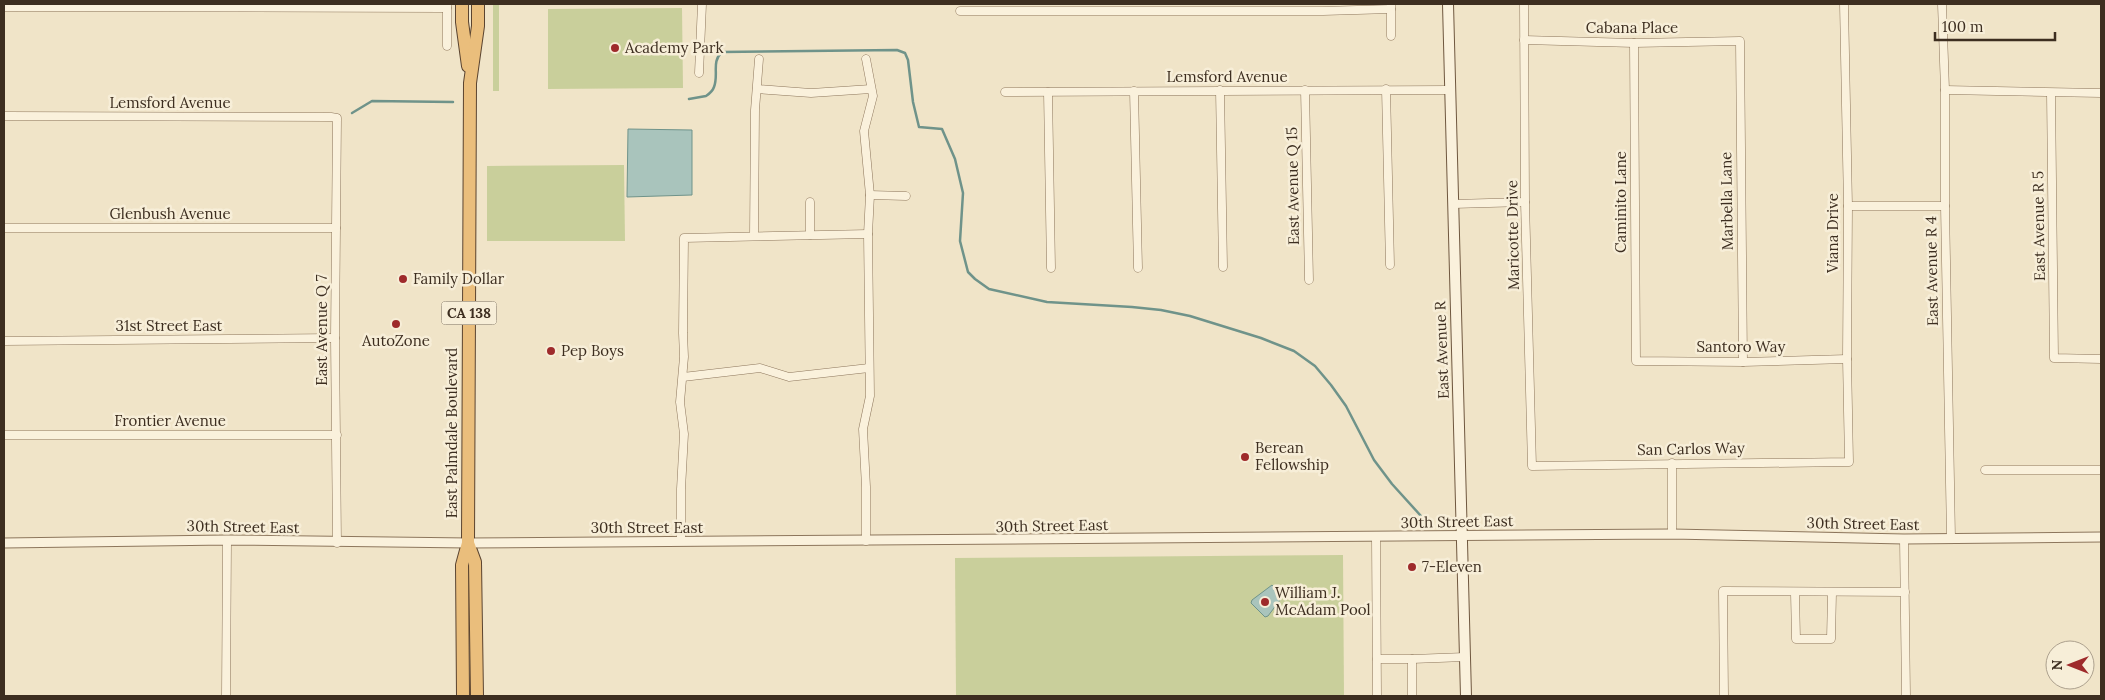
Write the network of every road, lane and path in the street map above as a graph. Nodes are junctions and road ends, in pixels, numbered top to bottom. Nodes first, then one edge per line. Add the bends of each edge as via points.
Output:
1 (462, 4) edge
2 (478, 4) edge
3 (484, 4) edge
4 (702, 4) edge
5 (1448, 4) edge
6 (1524, 4) edge
7 (1844, 4) edge
8 (1942, 4) edge
9 (447, 6) edge
10 (1391, 6) edge
11 (991, 7) edge
12 (1054, 7) edge
13 (1178, 7) edge
14 (1249, 7) edge
15 (1323, 7) edge
16 (4, 8) edge
17 (1116, 8) edge
18 (960, 10) dead end
19 (478, 20) junction
20 (1392, 36) dead end
21 (1524, 40) junction
22 (1740, 41) joint
23 (1634, 43) junction
24 (446, 46) dead end
25 (759, 59) dead end
26 (866, 59) dead end
27 (699, 72) dead end
28 (470, 83) junction
29 (757, 89) junction
30 (871, 89) junction
31 (1386, 89) junction
32 (1220, 90) junction
33 (1305, 90) junction
34 (1450, 90) junction
35 (1945, 90) junction
36 (1134, 91) junction
37 (1005, 92) dead end
38 (1048, 92) junction
39 (2051, 93) junction
40 (2101, 93) edge
41 (4, 116) edge
42 (336, 118) joint
43 (870, 195) junction
44 (906, 196) dead end
45 (810, 202) dead end
46 (1525, 202) junction
47 (1453, 204) junction
48 (1848, 206) junction
49 (1945, 206) junction
50 (4, 228) edge
51 (336, 228) junction
52 (868, 234) junction
53 (810, 235) junction
54 (754, 236) junction
55 (1390, 265) dead end
56 (1051, 268) dead end
57 (1138, 268) dead end
58 (1222, 268) dead end
59 (1309, 280) dead end
60 (335, 338) junction
61 (4, 341) edge
62 (1847, 359) junction
63 (2101, 359) edge
64 (1636, 361) joint
65 (1743, 362) junction
66 (869, 368) junction
67 (683, 377) junction
68 (4, 435) edge
69 (337, 435) junction
70 (1849, 462) joint
71 (1672, 463) junction
72 (1532, 466) joint
73 (1986, 470) dead end
74 (2101, 470) edge
75 (1672, 534) junction
76 (1462, 536) junction
77 (1376, 537) junction
78 (1951, 538) junction
79 (2101, 538) edge
80 (1904, 539) junction
81 (227, 540) junction
82 (681, 541) junction
83 (866, 541) junction
84 (338, 542) junction
85 (4, 543) edge
86 (468, 543) junction
87 (1905, 592) junction
88 (1795, 593) junction
89 (1832, 593) junction
90 (1465, 657) junction
91 (1377, 659) junction
92 (1412, 659) junction
93 (226, 696) edge
94 (463, 696) edge
95 (477, 696) edge
96 (1377, 696) edge
97 (1412, 696) edge
98 (1466, 696) edge
99 (1724, 696) edge
100 (1906, 696) edge

1 - 28 highway, East Palmdale Boulevard / CA 138
2 - 19 highway, East Palmdale Boulevard
3 - 19 highway
4 - 27 street
5 - 34 main road, East Avenue R
6 - 21 street, Maricotte Drive
7 - 48 street, Viana Drive
8 - 35 street, East Avenue R 4
9 - 16 street
9 - 24 street
10 - 15 street
10 - 20 street
11 - 12 street
11 - 18 street
12 - 17 street
13 - 14 street
13 - 17 street
14 - 15 street
19 - 28 highway, East Palmdale Boulevard
21 - 23 street, Cabana Place
21 - 46 street, Maricotte Drive
22 - 23 street, Cabana Place
22 - 65 street, Marbella Lane
23 - 64 street, Caminito Lane
25 - 29 street
26 - 30 street
28 - 86 highway, East Palmdale Boulevard / CA 138
29 - 30 street via 811,93
29 - 54 street
30 - 43 street via 873,96 864,131
31 - 33 street, Lemsford Avenue
31 - 34 street, Lemsford Avenue
31 - 55 street
32 - 33 street, Lemsford Avenue
32 - 36 street, Lemsford Avenue
32 - 58 street
33 - 59 street, East Avenue Q 15
34 - 47 main road, East Avenue R
35 - 39 street
35 - 49 street, East Avenue R 4
36 - 38 street, Lemsford Avenue
36 - 57 street
37 - 38 street, Lemsford Avenue
38 - 56 street
39 - 40 street
39 - 63 street, East Avenue R 5 via 2054,358
41 - 42 street, Lemsford Avenue
42 - 51 street, East Avenue Q 7
43 - 44 street
43 - 52 street
45 - 53 street
46 - 47 street
46 - 72 street, Maricotte Drive
47 - 76 main road, East Avenue R
48 - 49 street
48 - 62 street, Viana Drive
49 - 78 street, East Avenue R 4
50 - 51 street, Glenbush Avenue
51 - 60 street, East Avenue Q 7
52 - 53 street
52 - 66 street
53 - 54 street
54 - 67 street via 684,238
60 - 61 street, 31st Street East
60 - 69 street, East Avenue Q 7
62 - 65 street, Santoro Way
62 - 70 street, Viana Drive
64 - 65 street, Santoro Way
66 - 67 street via 788,377 760,368
66 - 83 street via 870,396 863,429
67 - 82 street via 680,402 684,434
68 - 69 street, Frontier Avenue
69 - 84 street, East Avenue Q 7
70 - 71 street, San Carlos Way
71 - 72 street, San Carlos Way
71 - 75 street
73 - 74 street
75 - 76 street, 30th Street East
75 - 80 street, 30th Street East
76 - 77 street, 30th Street East
76 - 90 main road, East Avenue R
77 - 83 street, 30th Street East
77 - 91 street
78 - 79 street, 30th Street East
78 - 80 street, 30th Street East
80 - 87 street
81 - 84 street, 30th Street East
81 - 85 street, 30th Street East
81 - 93 street
82 - 83 street, 30th Street East
82 - 86 street, 30th Street East
84 - 86 street, 30th Street East
86 - 94 highway, East Palmdale Boulevard / CA 138 via 462,565
86 - 95 highway, East Palmdale Boulevard / CA 138 via 475,562
87 - 89 street
87 - 100 street
88 - 89 street
88 - 89 street via 1796,639 1831,639
88 - 99 street via 1723,591
90 - 92 street
90 - 98 main road, East Avenue R
91 - 92 street
91 - 96 street
92 - 97 street

